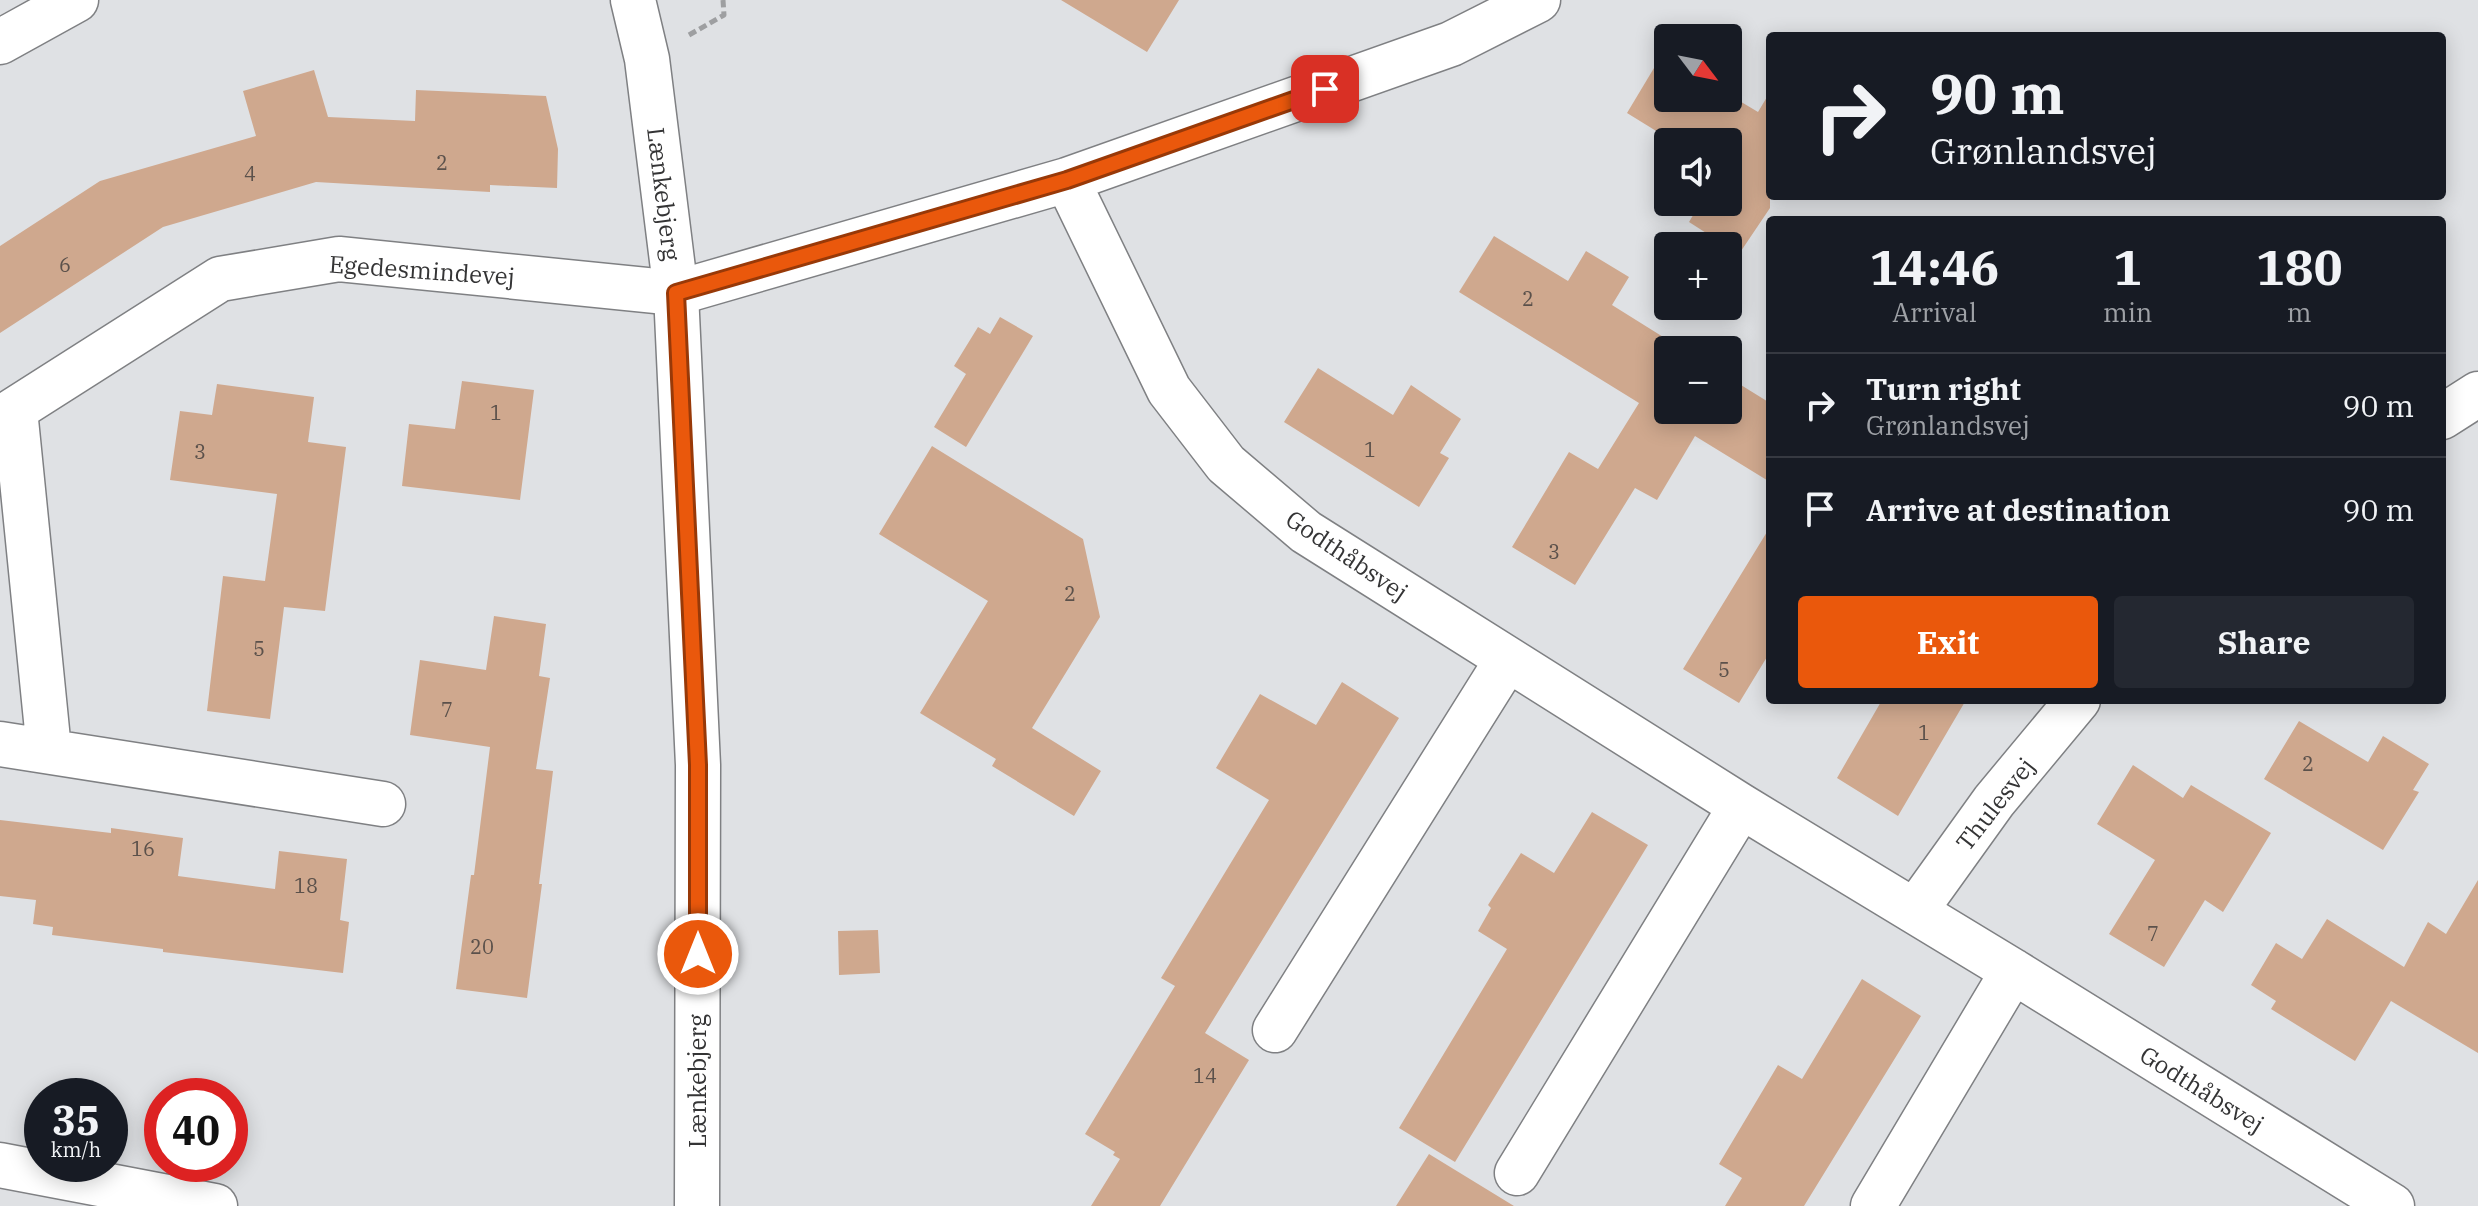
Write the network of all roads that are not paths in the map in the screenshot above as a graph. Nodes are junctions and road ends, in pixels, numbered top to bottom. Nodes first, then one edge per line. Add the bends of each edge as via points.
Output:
1 (76, 0) edge
2 (633, 0) edge
3 (1538, 0) edge
4 (0, 42) edge
5 (1067, 180) junction
6 (676, 293) junction
7 (2478, 394) edge
8 (7, 414) edge
9 (2446, 414) edge
10 (1507, 660) junction
11 (2075, 704) edge
12 (0, 744) edge
13 (49, 750) junction
14 (383, 804) dead end
15 (1741, 806) junction
16 (1915, 911) junction
17 (2013, 971) junction
18 (1275, 1030) dead end
19 (0, 1165) edge
20 (1517, 1173) dead end
21 (215, 1206) edge
22 (697, 1206) edge
23 (1873, 1206) edge
24 (2392, 1206) edge

1 - 4 street
2 - 6 street, Lænkebjerg via 647,59
3 - 5 street via 1451,44
5 - 6 street
5 - 10 street, Godthåbsvej via 1169,390 1226,464 1306,532
6 - 8 street, Egedesmindevej via 339,259 220,279
6 - 22 street, Lænkebjerg via 698,765
7 - 9 street
8 - 13 street, Egedesmindevej
10 - 15 street, Godthåbsvej
10 - 18 street
11 - 16 street, Thulesvej via 1994,801
12 - 13 street
13 - 14 street
15 - 16 street, Godthåbsvej
15 - 20 street
16 - 17 street, Godthåbsvej
17 - 23 street
17 - 24 street, Godthåbsvej
19 - 21 street

